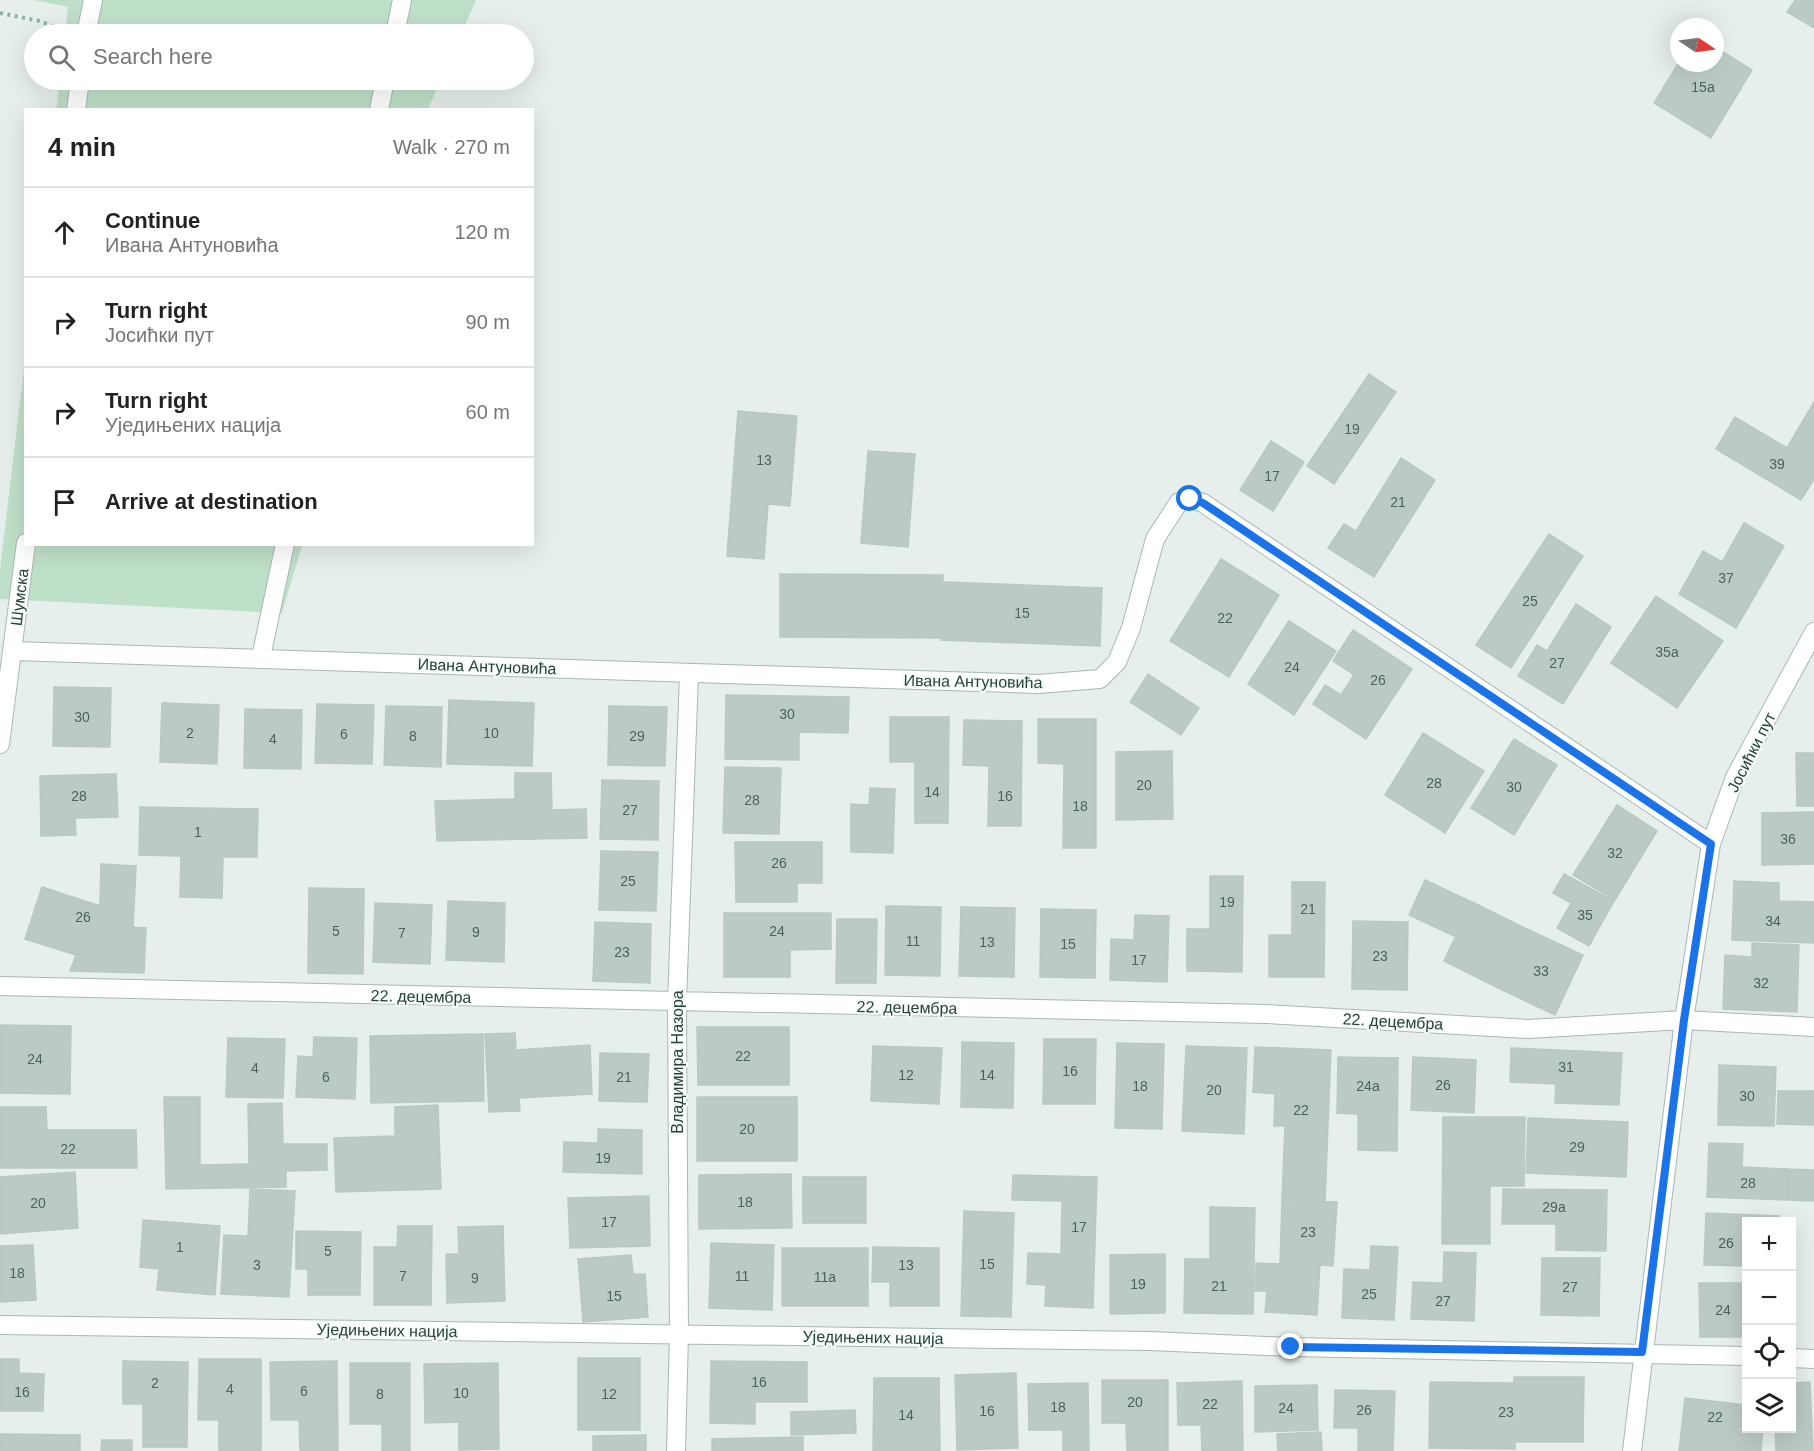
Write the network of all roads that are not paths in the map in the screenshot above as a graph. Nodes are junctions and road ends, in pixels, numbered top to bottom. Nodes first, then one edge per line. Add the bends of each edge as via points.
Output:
1 (93, 0) edge
2 (402, 0) edge
3 (88, 24) edge
4 (397, 24) edge
5 (79, 90) edge
6 (383, 90) edge
7 (76, 108) edge
8 (379, 108) edge
9 (26, 546) edge
10 (285, 546) edge
11 (1814, 632) edge
12 (13, 651) junction
13 (261, 657) junction
14 (688, 674) junction
15 (0, 744) edge
16 (1711, 844) junction
17 (0, 986) edge
18 (676, 1002) junction
19 (1684, 1020) junction
20 (1814, 1027) edge
21 (0, 1324) edge
22 (679, 1334) junction
23 (1642, 1352) junction
24 (1742, 1356) edge
25 (1796, 1358) edge
26 (1814, 1359) edge
27 (676, 1451) edge
28 (1632, 1451) edge

1 - 3 street
2 - 4 street
5 - 7 street
6 - 8 street
9 - 12 street, Шумска
10 - 13 street
11 - 16 street, Јосићки пут via 1736,777
12 - 13 street, Ивана Антуновића
12 - 15 street, Шумска
13 - 14 street, Ивана Антуновића
14 - 16 street, Ивана Антуновића via 1038,684 1100,679 1117,662 1131,628 1155,539 1179,502 1190,499 1203,503
14 - 18 street, Владимира Назора
16 - 19 street, Јосићки пут
17 - 18 street, 22. децембра
18 - 19 street, 22. децембра via 1268,1014 1528,1029
18 - 22 street, Владимира Назора
19 - 20 street, 22. децембра
19 - 23 street, Јосићки пут
21 - 22 street, Уједињених нација
22 - 23 street, Уједињених нација
22 - 27 street, Владимира Назора
23 - 24 street, Уједињених нација
23 - 28 street, Јосићки пут
25 - 26 street

